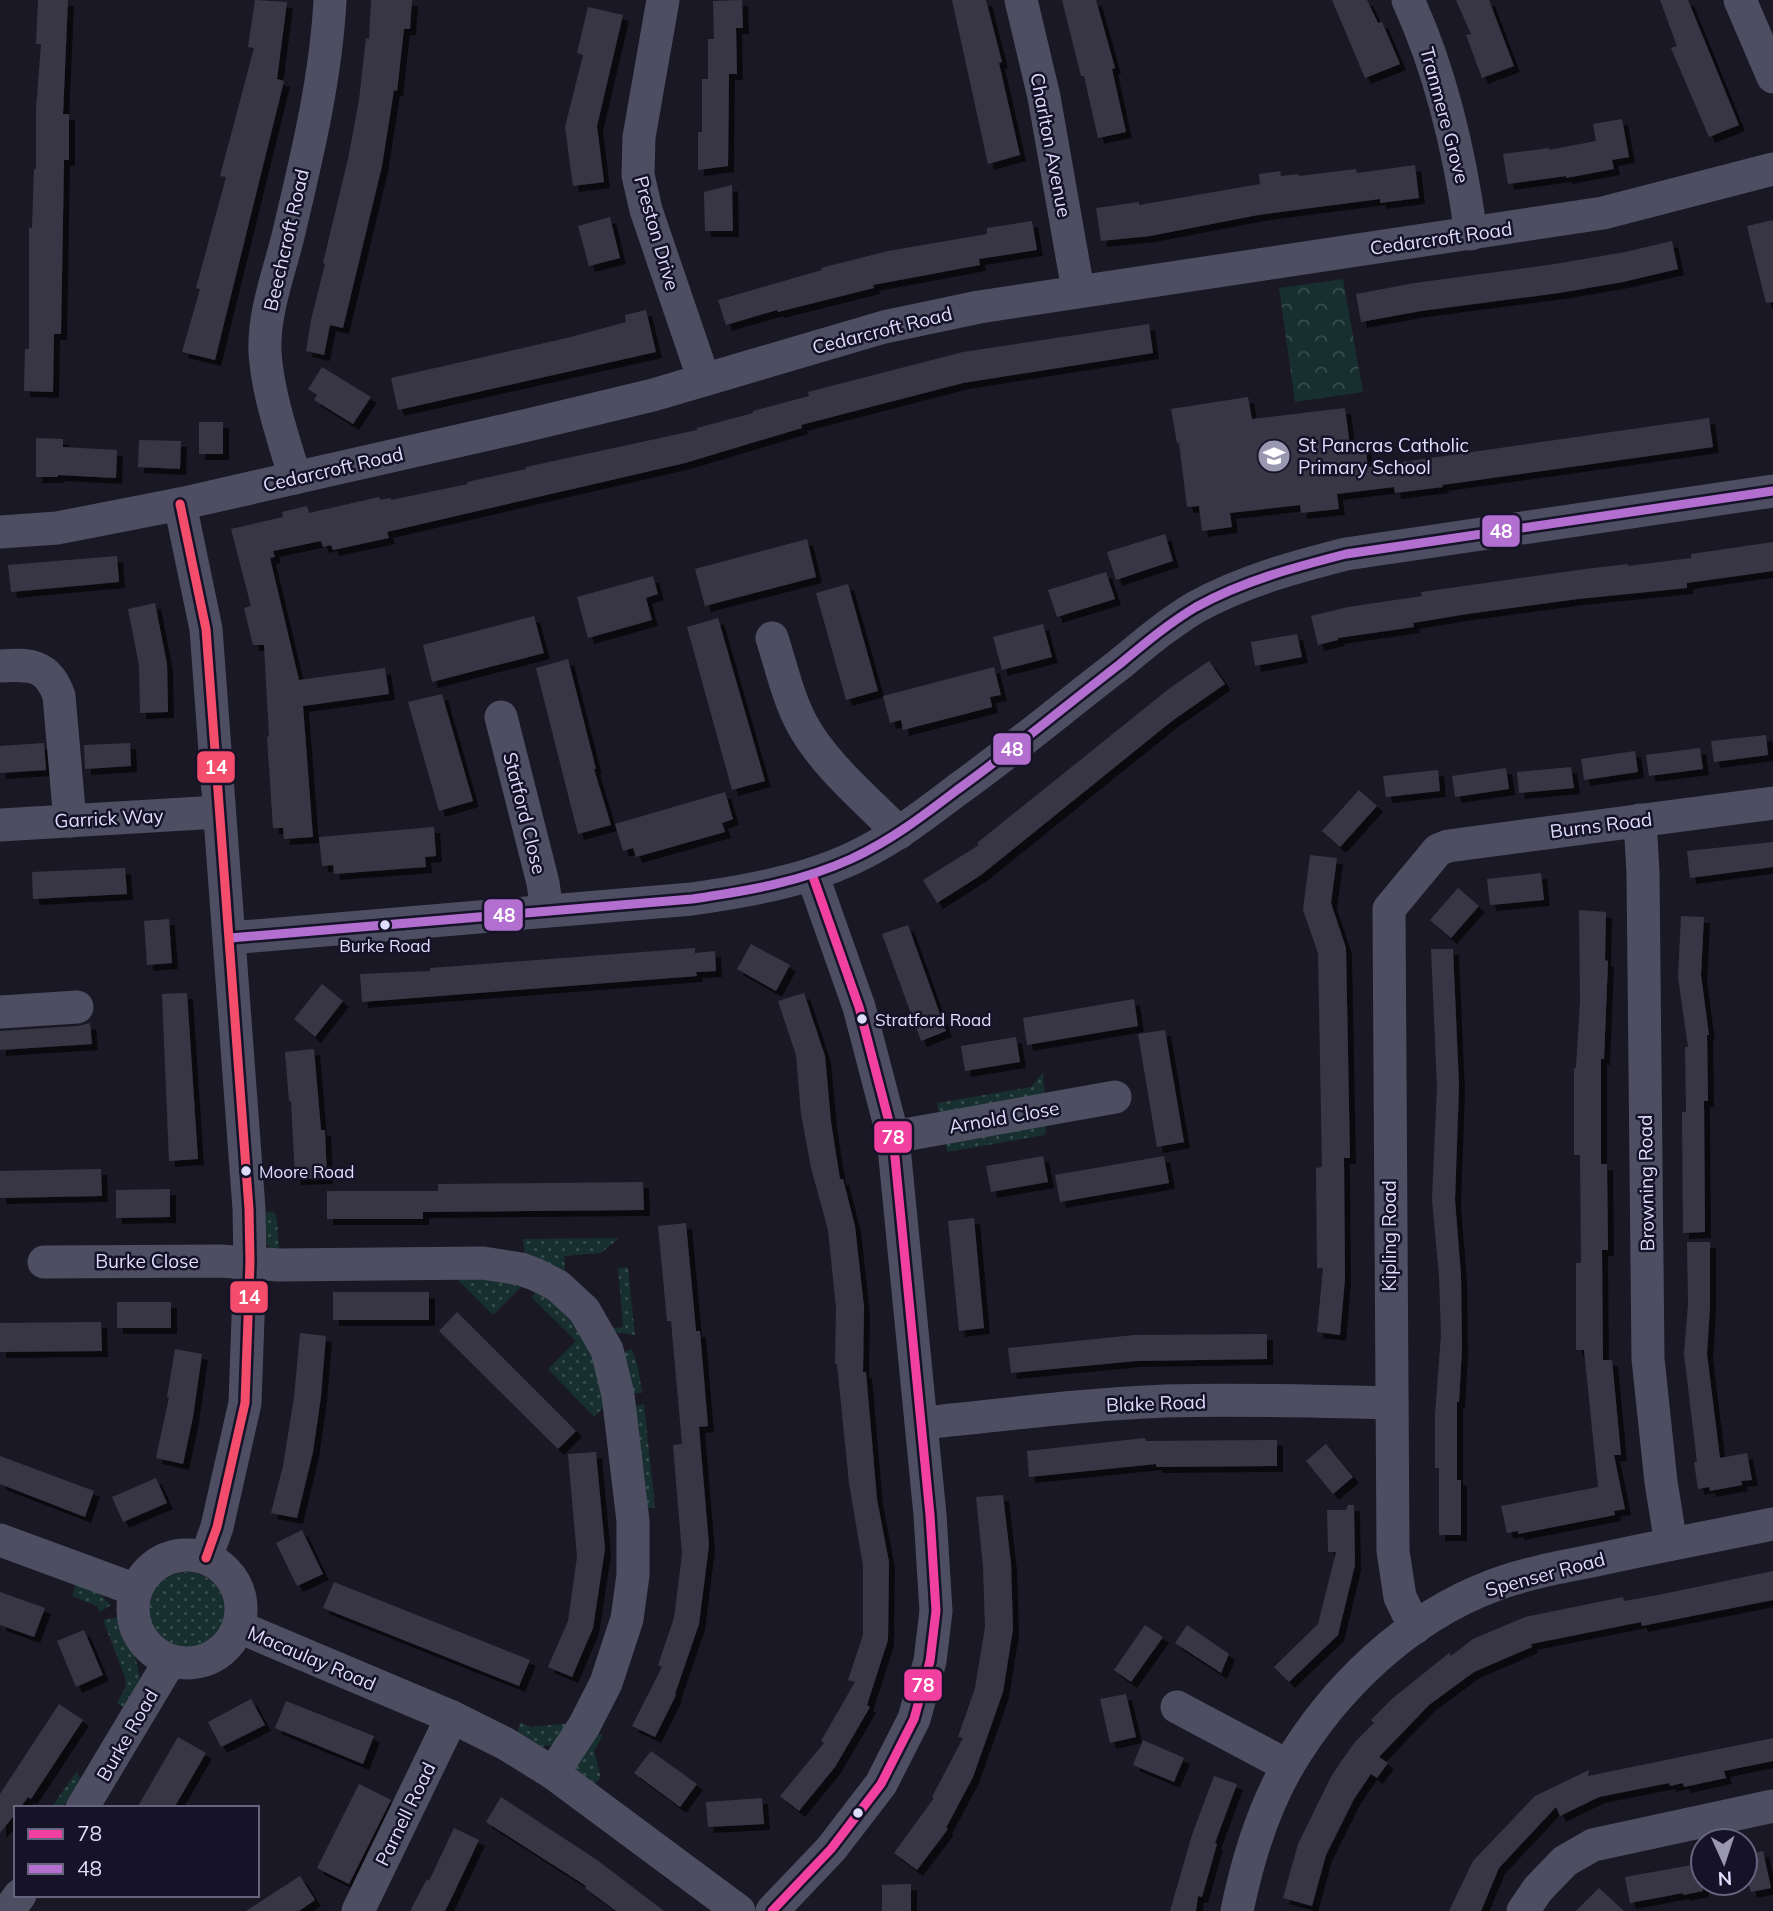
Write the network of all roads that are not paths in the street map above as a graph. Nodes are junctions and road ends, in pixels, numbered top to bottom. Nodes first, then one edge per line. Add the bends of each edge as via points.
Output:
1 (330, 0) edge
2 (663, 0) edge
3 (1021, 0) edge
4 (1408, 0) edge
5 (1741, 0) edge
6 (1773, 77) edge
7 (1773, 169) edge
8 (1471, 234) junction
9 (1077, 290) junction
10 (704, 380) junction
11 (295, 478) junction
12 (1773, 491) edge
13 (180, 504) junction
14 (0, 532) edge
15 (772, 637) dead end
16 (0, 666) edge
17 (501, 717) dead end
18 (1773, 803) edge
19 (218, 813) junction
20 (1640, 820) junction
21 (70, 821) junction
22 (0, 825) edge
23 (900, 833) junction
24 (1433, 856) joint
25 (812, 874) junction
26 (547, 911) junction
27 (230, 938) junction
28 (77, 1007) dead end
29 (0, 1012) edge
30 (1115, 1097) dead end
31 (893, 1137) junction
32 (44, 1262) dead end
33 (250, 1262) junction
34 (1390, 1403) junction
35 (922, 1423) junction
36 (1773, 1524) edge
37 (0, 1540) edge
38 (1671, 1544) junction
39 (206, 1558) junction
40 (136, 1590) junction
41 (239, 1628) junction
42 (1415, 1628) junction
43 (170, 1661) junction
44 (1177, 1707) dead end
45 (452, 1717) junction
46 (1288, 1766) junction
47 (553, 1773) junction
48 (83, 1806) edge
49 (1773, 1806) edge
50 (358, 1911) edge
51 (739, 1911) edge
52 (772, 1911) edge
53 (1237, 1911) edge
54 (1523, 1911) edge

1 - 11 street, Beechcroft Road via 316,107 267,319 265,352 271,388
2 - 10 street, Preston Drive via 639,137 638,175
3 - 9 street, Charlton Avenue via 1044,97
4 - 8 street, Tranmere Grove via 1449,118
5 - 6 street
7 - 8 street, Cedarcroft Road via 1603,213
8 - 9 street, Cedarcroft Road
9 - 10 street, Cedarcroft Road via 884,327
10 - 11 street, Cedarcroft Road
11 - 13 street, Cedarcroft Road
12 - 23 street via 1346,554 1238,587 1196,607 1156,635
13 - 14 street, Cedarcroft Road via 57,528
13 - 19 street via 206,629
15 - 23 street via 797,715 810,737
16 - 21 street via 36,667 55,684
17 - 26 street, Statford Close
18 - 20 street, Burns Road
19 - 21 street, Garrick Way
19 - 27 street
20 - 24 street, Burns Road via 1455,844
20 - 38 street, Browning Road via 1648,1359
21 - 22 street, Garrick Way
23 - 25 street
24 - 34 street, Kipling Road via 1395,900 1387,917
25 - 26 street via 704,897
25 - 31 street via 859,1007
26 - 27 street
27 - 33 street
28 - 29 street
30 - 31 street, Arnold Close
31 - 35 street
32 - 33 street, Burke Close
33 - 39 street via 245,1403
33 - 47 street via 502,1265 558,1286 593,1323 607,1350 618,1395 633,1521 633,1575 624,1631 606,1683
34 - 35 street, Blake Road via 1166,1401
34 - 42 street, Kipling Road via 1394,1568 1404,1608
35 - 52 street via 936,1611 930,1661 914,1719 881,1784 831,1849
36 - 38 street, Spenser Road
37 - 40 street
38 - 42 street, Spenser Road via 1494,1585
39 - 40 street via 178,1555 164,1559 142,1577
39 - 41 street via 221,1566 240,1594
40 - 43 street via 132,1604 137,1633 145,1645
41 - 43 street via 218,1654 186,1664
41 - 45 street, Macaulay Road
42 - 46 street, Spenser Road via 1342,1692
43 - 48 street, Burke Road
44 - 46 street
45 - 47 street, Macaulay Road
45 - 50 street, Parnell Road
46 - 53 street, Spenser Road via 1258,1836
47 - 51 street, Macaulay Road
49 - 54 street via 1593,1845 1565,1861

